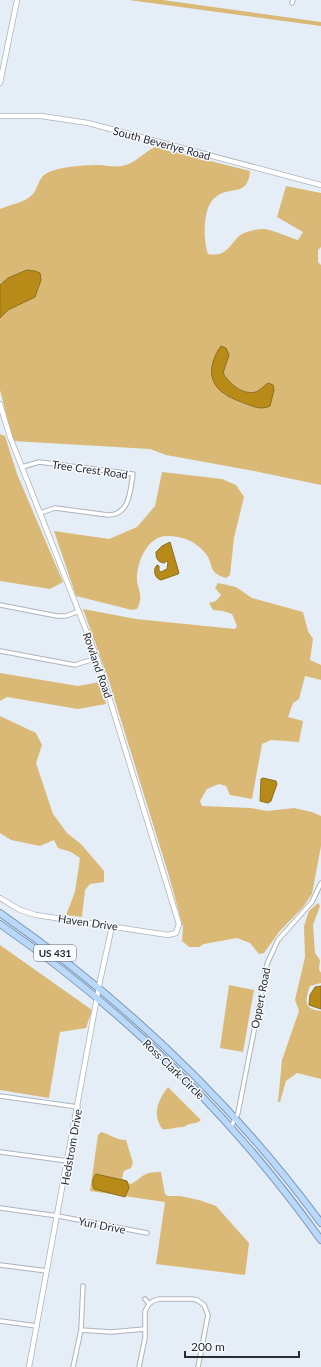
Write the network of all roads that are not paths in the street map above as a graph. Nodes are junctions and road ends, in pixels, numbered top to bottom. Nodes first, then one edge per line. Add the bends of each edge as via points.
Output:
1 (17, 0) edge
2 (0, 83) edge
3 (0, 116) edge
4 (321, 185) edge
5 (0, 404) edge
6 (22, 467) junction
7 (40, 513) junction
8 (0, 605) edge
9 (79, 611) junction
10 (0, 651) edge
11 (97, 658) junction
12 (321, 883) edge
13 (0, 898) edge
14 (0, 913) edge
15 (0, 924) edge
16 (112, 926) junction
17 (178, 931) joint
18 (99, 987) junction
19 (98, 999) junction
20 (0, 1096) edge
21 (78, 1107) junction
22 (236, 1119) junction
23 (231, 1128) junction
24 (0, 1152) edge
25 (68, 1162) junction
26 (301, 1196) junction
27 (294, 1203) junction
28 (0, 1208) edge
29 (58, 1216) junction
30 (321, 1223) edge
31 (147, 1233) dead end
32 (321, 1240) edge
33 (0, 1265) edge
34 (47, 1272) junction
35 (84, 1286) dead end
36 (145, 1299) dead end
37 (149, 1304) junction
38 (0, 1321) edge
39 (37, 1326) junction
40 (145, 1329) junction
41 (81, 1330) junction
42 (29, 1367) edge
43 (73, 1367) edge
44 (139, 1367) edge
45 (198, 1367) edge

1 - 2 street
3 - 4 street, South Beverlye Road via 41,116 88,123
5 - 6 street, Rowland Road
6 - 7 street, Rowland Road
6 - 7 street, Tree Crest Road via 39,462 133,474 127,503 123,510 116,514 55,508
7 - 9 street, Rowland Road
8 - 9 street via 57,616
9 - 11 street, Rowland Road
10 - 11 street via 75,665
11 - 17 street, Rowland Road via 179,924
12 - 22 street, Oppert Road via 312,902 278,940 267,964
13 - 16 street, Haven Drive via 29,914
14 - 18 highway, Ross Clark Circle / US 431
15 - 19 highway, Ross Clark Circle / US 431
16 - 17 street, Haven Drive via 168,934
16 - 18 street, Hedstrom Drive
18 - 19 street, Hedstrom Drive
18 - 22 highway, Ross Clark Circle / US 431 via 178,1059
19 - 21 street, Hedstrom Drive
19 - 23 highway, Ross Clark Circle / US 431 via 166,1060
20 - 21 street
21 - 25 street, Hedstrom Drive
22 - 23 street, Oppert Road
22 - 26 highway, Ross Clark Circle / US 431
23 - 27 highway, Ross Clark Circle / US 431
24 - 25 street
25 - 29 street, Hedstrom Drive
26 - 27 highway
26 - 30 highway, Ross Clark Circle / US 431
27 - 32 highway, Ross Clark Circle / US 431
28 - 29 street, Yuri Drive
29 - 31 street, Yuri Drive
29 - 34 street, Hedstrom Drive
33 - 34 street
34 - 39 street, Hedstrom Drive
35 - 41 street
36 - 37 street
37 - 40 street via 145,1311
37 - 45 street via 159,1299 192,1298 206,1303 208,1318
38 - 39 street
39 - 42 street, Hedstrom Drive
40 - 41 street via 111,1332
40 - 44 street
41 - 43 street

